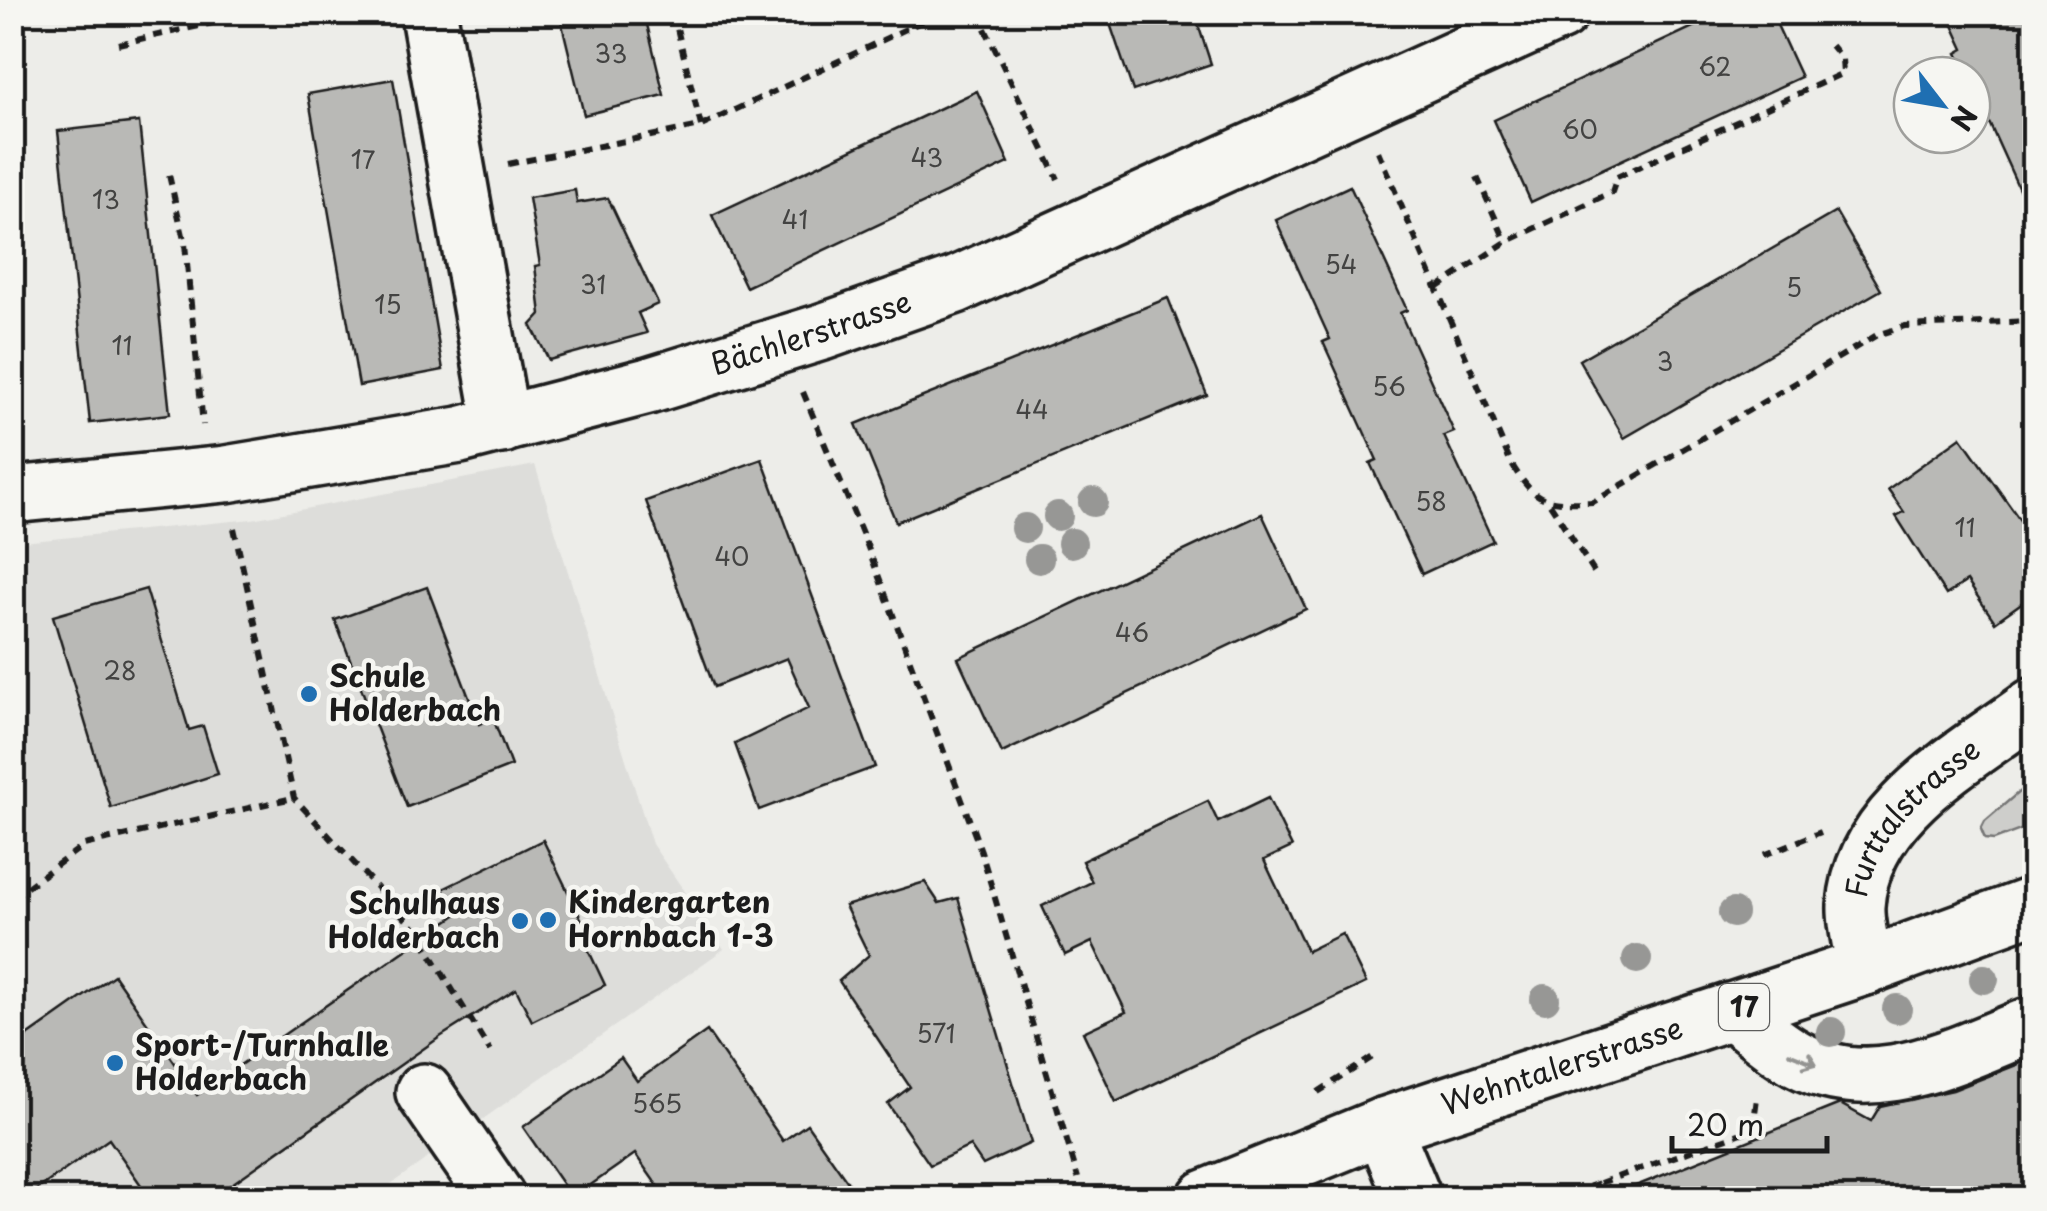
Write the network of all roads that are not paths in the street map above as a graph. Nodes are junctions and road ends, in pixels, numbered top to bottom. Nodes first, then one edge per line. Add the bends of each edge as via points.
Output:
1 (1560, 12) edge
2 (429, 14) edge
3 (502, 425) junction
4 (12, 494) edge
5 (2034, 706) edge
6 (2034, 905) edge
7 (1865, 967) junction
8 (1732, 1011) junction
9 (2034, 1024) edge
10 (424, 1092) dead end
11 (1383, 1126) junction
12 (497, 1198) edge
13 (1206, 1198) edge
14 (1413, 1198) edge

1 - 3 street, Bächlerstrasse via 956,284 804,338
2 - 3 street
3 - 4 street, Bächlerstrasse via 226,474
5 - 7 street, Furttalstrasse via 1914,795 1882,832 1856,907
6 - 7 street, Wehntalerstrasse / 17
7 - 8 street, Wehntalerstrasse / 17
8 -> 9 street via 1791,1056 1843,1074 1886,1077
8 - 11 street, Wehntalerstrasse / 17
10 - 12 street
11 - 13 street, Wehntalerstrasse / 17
11 - 14 street

